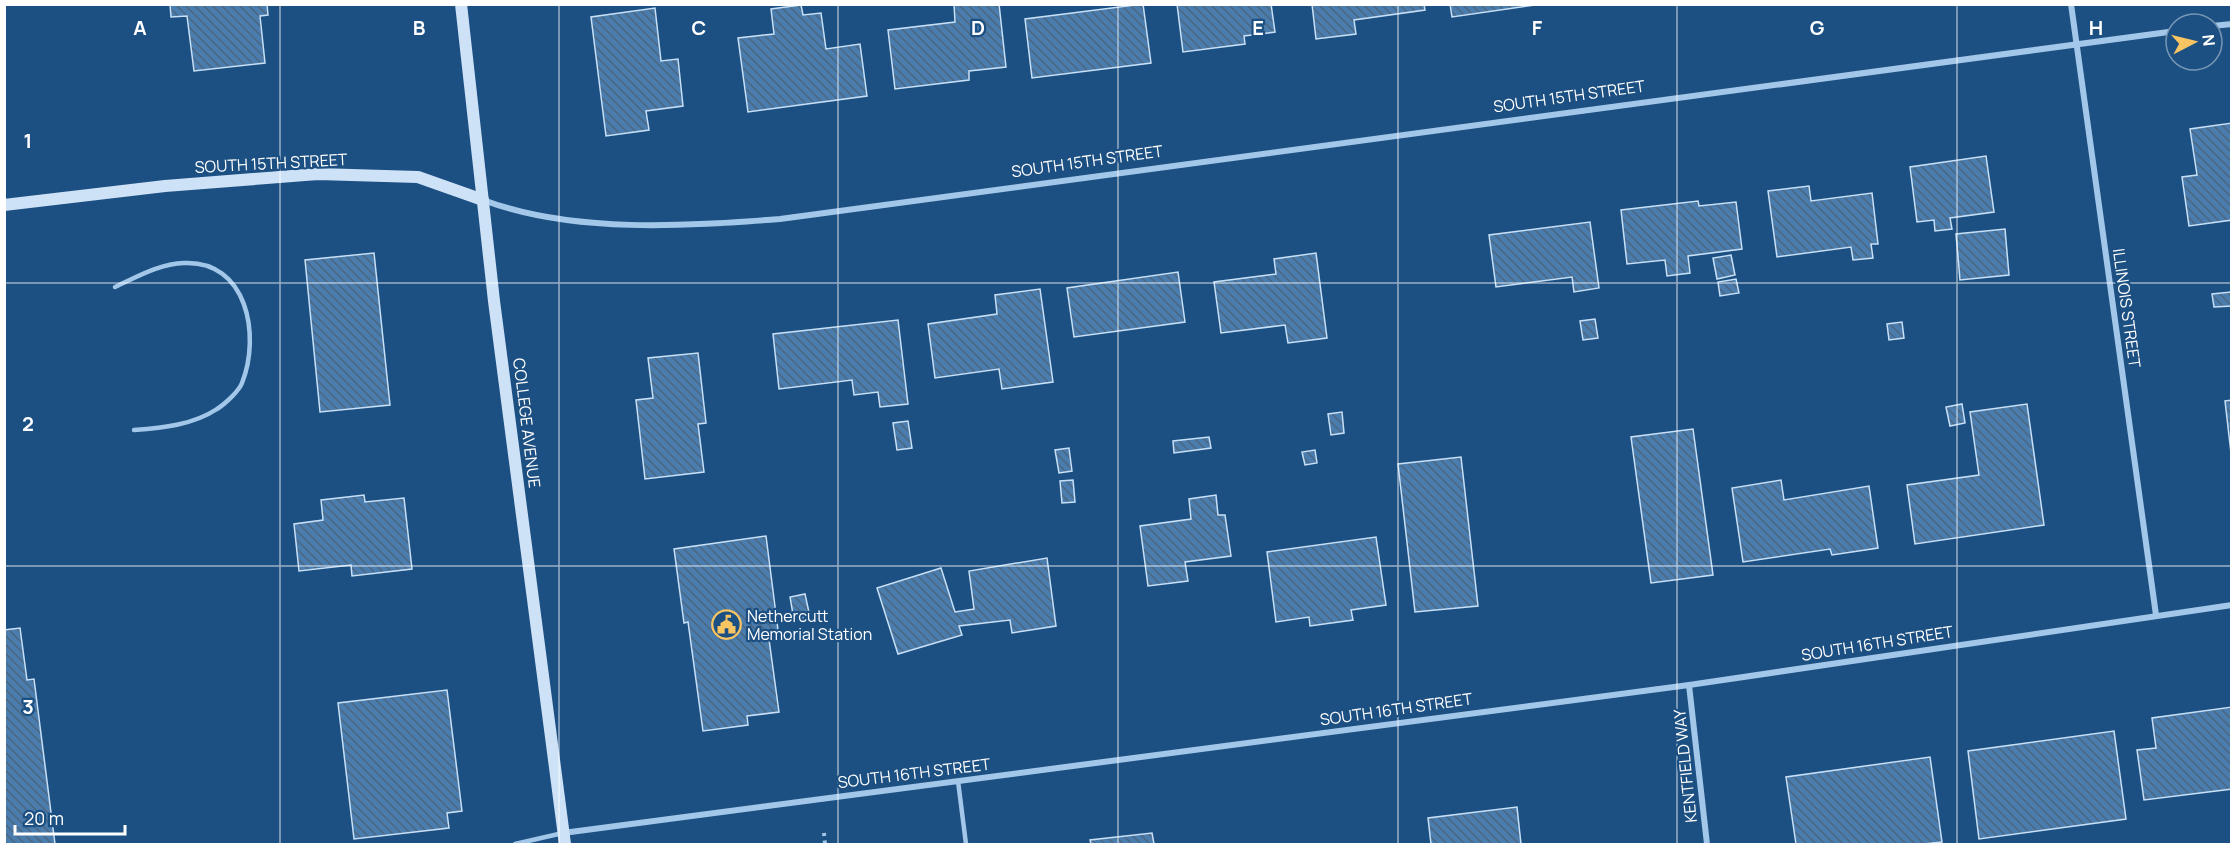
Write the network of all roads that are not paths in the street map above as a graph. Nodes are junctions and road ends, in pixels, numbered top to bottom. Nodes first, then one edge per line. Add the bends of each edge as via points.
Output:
1 (461, 4) edge
2 (2071, 4) edge
3 (2164, 33) edge
4 (2077, 45) junction
5 (483, 201) junction
6 (4, 205) edge
7 (115, 287) dead end
8 (134, 430) dead end
9 (2232, 605) edge
10 (2156, 615) junction
11 (1689, 685) junction
12 (958, 781) junction
13 (564, 839) edge
14 (515, 844) edge
15 (966, 844) edge
16 (1707, 844) edge

1 - 5 main road, COLLEGE AVENUE
2 - 4 street, ILLINOIS STREET
3 - 4 street, SOUTH 15TH STREET
4 - 5 street, SOUTH 15TH STREET via 780,219 699,225 612,223 532,215
4 - 10 street, ILLINOIS STREET
5 - 6 main road, SOUTH 15TH STREET via 418,177 318,174 165,186
5 - 13 main road, COLLEGE AVENUE
7 - 8 lane via 158,268 184,263 213,267 233,281 244,305 250,335 242,385 218,409 190,421
9 - 10 street, SOUTH 16TH STREET
10 - 11 street, SOUTH 16TH STREET
11 - 12 street, SOUTH 16TH STREET
11 - 16 street, KENTFIELD WAY
12 - 13 street, SOUTH 16TH STREET
12 - 15 lane
13 - 14 lane

